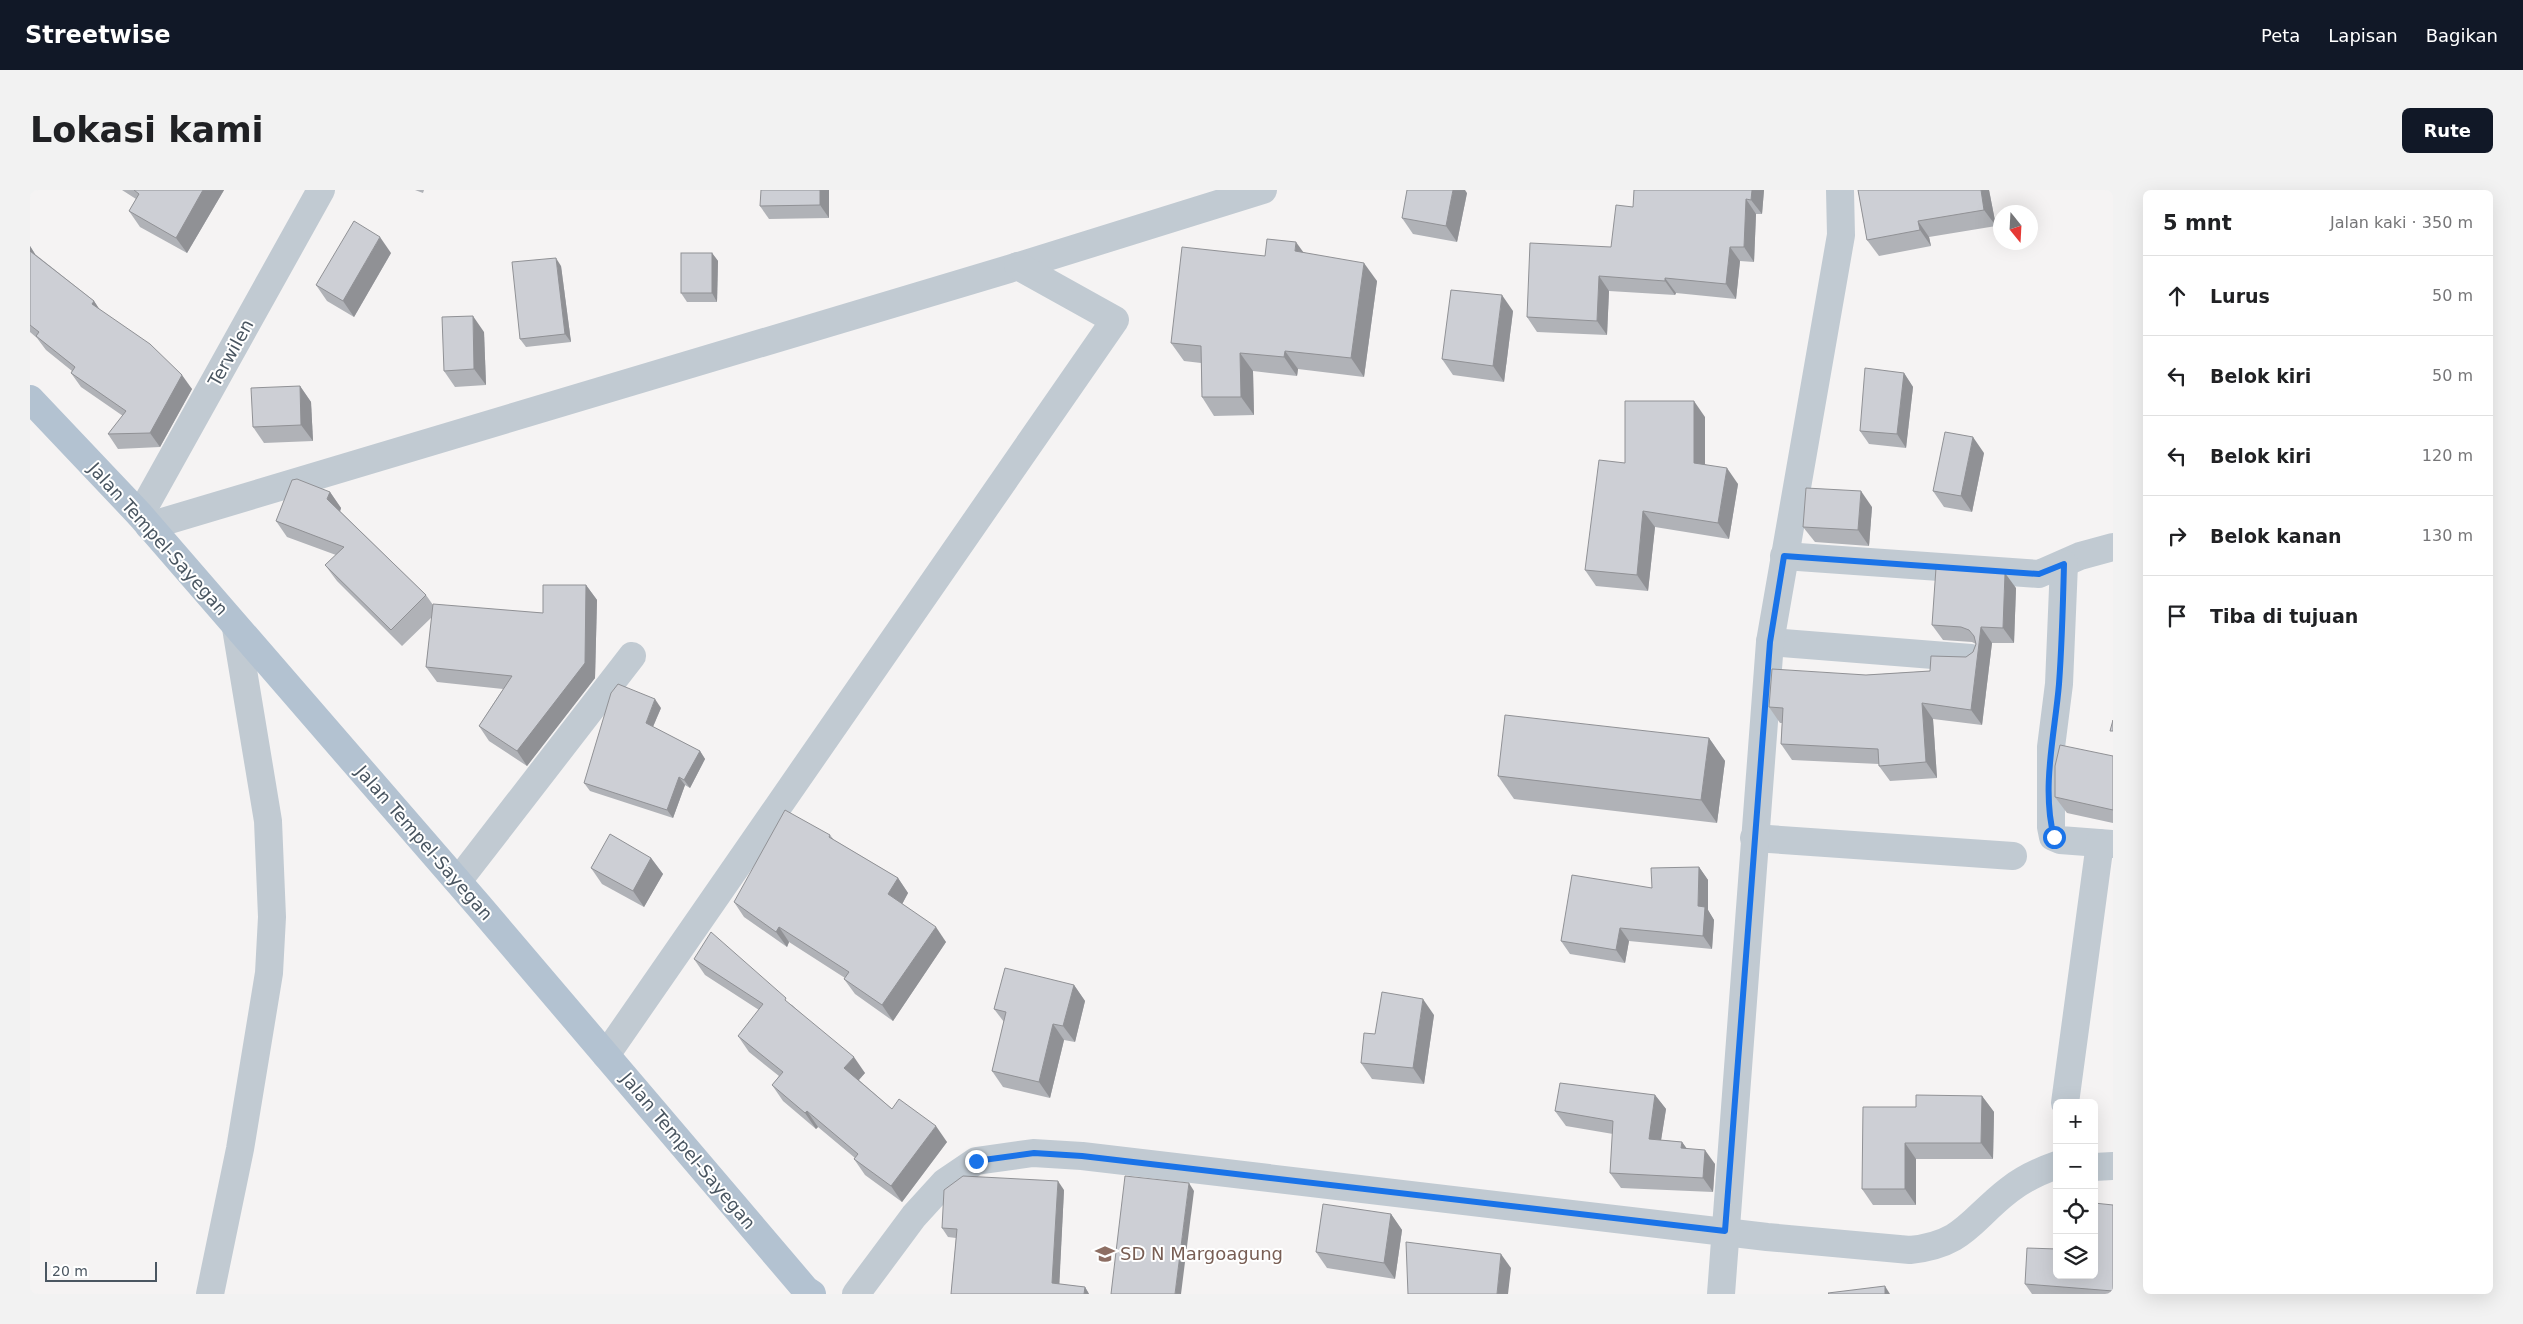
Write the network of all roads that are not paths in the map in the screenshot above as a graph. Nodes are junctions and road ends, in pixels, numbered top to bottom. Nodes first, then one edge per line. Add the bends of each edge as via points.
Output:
1 (321, 190) edge
2 (1263, 190) edge
3 (1840, 190) edge
4 (1018, 266) junction
5 (30, 399) edge
6 (144, 521) junction
7 (2113, 546) edge
8 (1784, 556) junction
9 (2064, 564) junction
10 (236, 628) junction
11 (1770, 642) junction
12 (632, 656) dead end
13 (1971, 658) edge
14 (1754, 838) junction
15 (2107, 844) edge
16 (2013, 856) dead end
17 (458, 881) junction
18 (606, 1055) junction
19 (2066, 1099) edge
20 (2053, 1166) edge
21 (2113, 1166) edge
22 (2098, 1167) edge
23 (1725, 1231) junction
24 (210, 1294) edge
25 (812, 1294) edge
26 (856, 1294) edge
27 (1721, 1294) edge

1 - 6 street, Terwilen
2 - 4 street
3 - 8 street via 1842,235
4 - 6 street
4 - 18 street via 1115,320
5 - 6 main road, Jalan Tempel-Sayegan
6 - 10 main road, Jalan Tempel-Sayegan
7 - 9 street
8 - 9 street via 2039,574
8 - 11 street
9 - 15 street via 2059,684 2051,747 2051,827 2054,837 2060,840
10 - 17 main road, Jalan Tempel-Sayegan
10 - 24 street via 268,821 272,917 269,973 240,1149
11 - 13 street
11 - 14 street
12 - 17 street
14 - 16 street
14 - 23 street
15 - 19 street
17 - 18 main road, Jalan Tempel-Sayegan
18 - 25 main road, Jalan Tempel-Sayegan
20 - 23 street via 2031,1175 2008,1190 1973,1224 1932,1248 1910,1250
21 - 22 street
23 - 26 street via 1034,1153 976,1161 945,1182 914,1216
23 - 27 street

